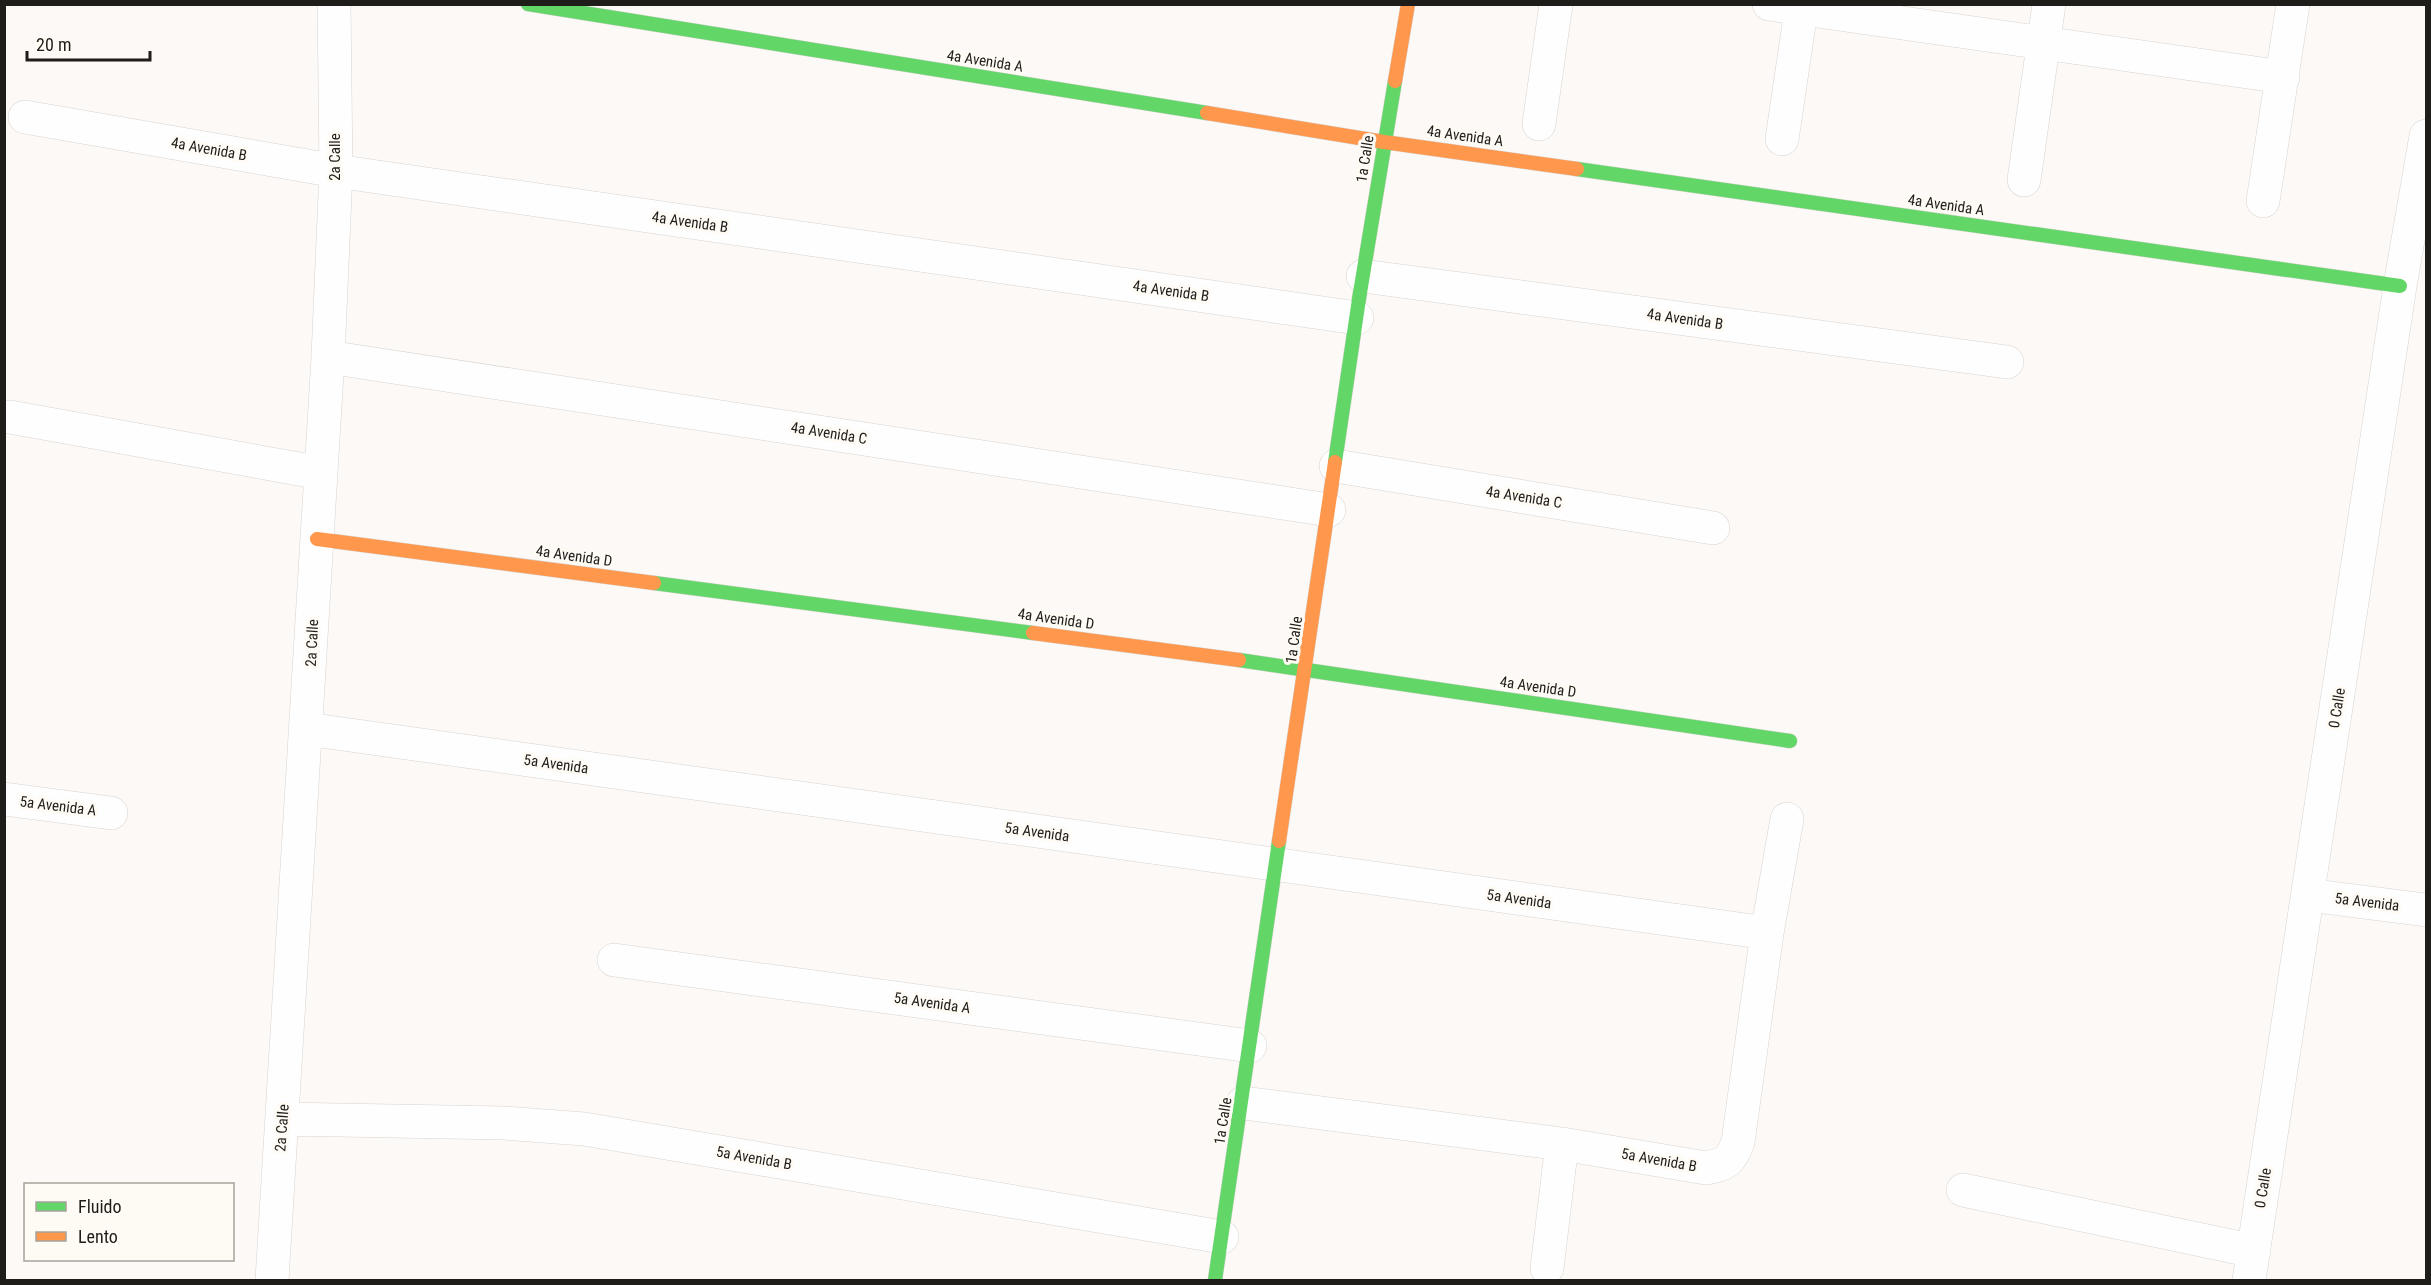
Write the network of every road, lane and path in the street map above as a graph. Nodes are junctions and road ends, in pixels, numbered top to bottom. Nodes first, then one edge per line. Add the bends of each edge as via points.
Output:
1 (334, 4) edge
2 (528, 4) edge
3 (1408, 4) edge
4 (1556, 4) edge
5 (1769, 4) edge
6 (2049, 4) edge
7 (2293, 4) edge
8 (1802, 7) edge
9 (2043, 44) junction
10 (2283, 77) junction
11 (24, 117) dead end
12 (1539, 124) dead end
13 (2427, 136) edge
14 (1782, 139) dead end
15 (1384, 142) junction
16 (336, 171) junction
17 (2024, 180) dead end
18 (2264, 201) dead end
19 (1363, 276) junction
20 (2400, 286) junction
21 (1357, 318) junction
22 (328, 357) junction
23 (2007, 363) dead end
24 (10, 417) dead end
25 (1336, 466) junction
26 (321, 472) junction
27 (1329, 510) junction
28 (1713, 528) dead end
29 (317, 538) junction
30 (1306, 669) junction
31 (307, 729) junction
32 (1790, 741) dead end
33 (4, 800) edge
34 (111, 813) dead end
35 (1787, 819) dead end
36 (1276, 866) junction
37 (2308, 895) junction
38 (2427, 910) edge
39 (1767, 933) junction
40 (614, 960) dead end
41 (1250, 1046) junction
42 (1243, 1103) junction
43 (283, 1119) junction
44 (1562, 1144) junction
45 (1963, 1191) dead end
46 (1222, 1237) junction
47 (2252, 1266) edge
48 (1547, 1268) dead end
49 (273, 1281) edge
50 (1215, 1281) edge

1 - 16 street, 2a Calle
2 - 15 street, 4a Avenida A
3 - 15 street, 1a Calle
4 - 12 street
5 - 8 street
6 - 9 street
7 - 10 street
8 - 9 street
8 - 14 street
9 - 10 street
9 - 17 street
10 - 18 street
11 - 16 street, 4a Avenida B
13 - 20 street, 0 Calle
15 - 19 street, 1a Calle
15 - 20 street, 4a Avenida A
16 - 21 street, 4a Avenida B
16 - 22 street, 2a Calle
19 - 21 street, 1a Calle
19 - 23 street, 4a Avenida B
20 - 37 street, 0 Calle
21 - 25 street, 1a Calle
22 - 26 street, 2a Calle
22 - 27 street, 4a Avenida C
24 - 26 street
25 - 27 street, 1a Calle
25 - 28 street, 4a Avenida C
26 - 29 street, 2a Calle
27 - 30 street, 1a Calle
29 - 30 street, 4a Avenida D
29 - 31 street, 2a Calle
30 - 32 street, 4a Avenida D
30 - 36 street, 1a Calle
31 - 36 street, 5a Avenida
31 - 43 street, 2a Calle
33 - 34 street, 5a Avenida A
35 - 39 street, 5a Avenida B
36 - 39 street, 5a Avenida
36 - 41 street, 1a Calle
37 - 38 street, 5a Avenida
37 - 47 street, 0 Calle
39 - 44 street, 5a Avenida B via 1738,1142 1732,1159 1706,1168
40 - 41 street, 5a Avenida A
41 - 42 street, 1a Calle
42 - 44 street, 5a Avenida B
42 - 46 street, 1a Calle
43 - 46 street, 5a Avenida B via 503,1123 584,1129
43 - 49 street, 2a Calle
44 - 48 street
45 - 47 street
46 - 50 street, 1a Calle

